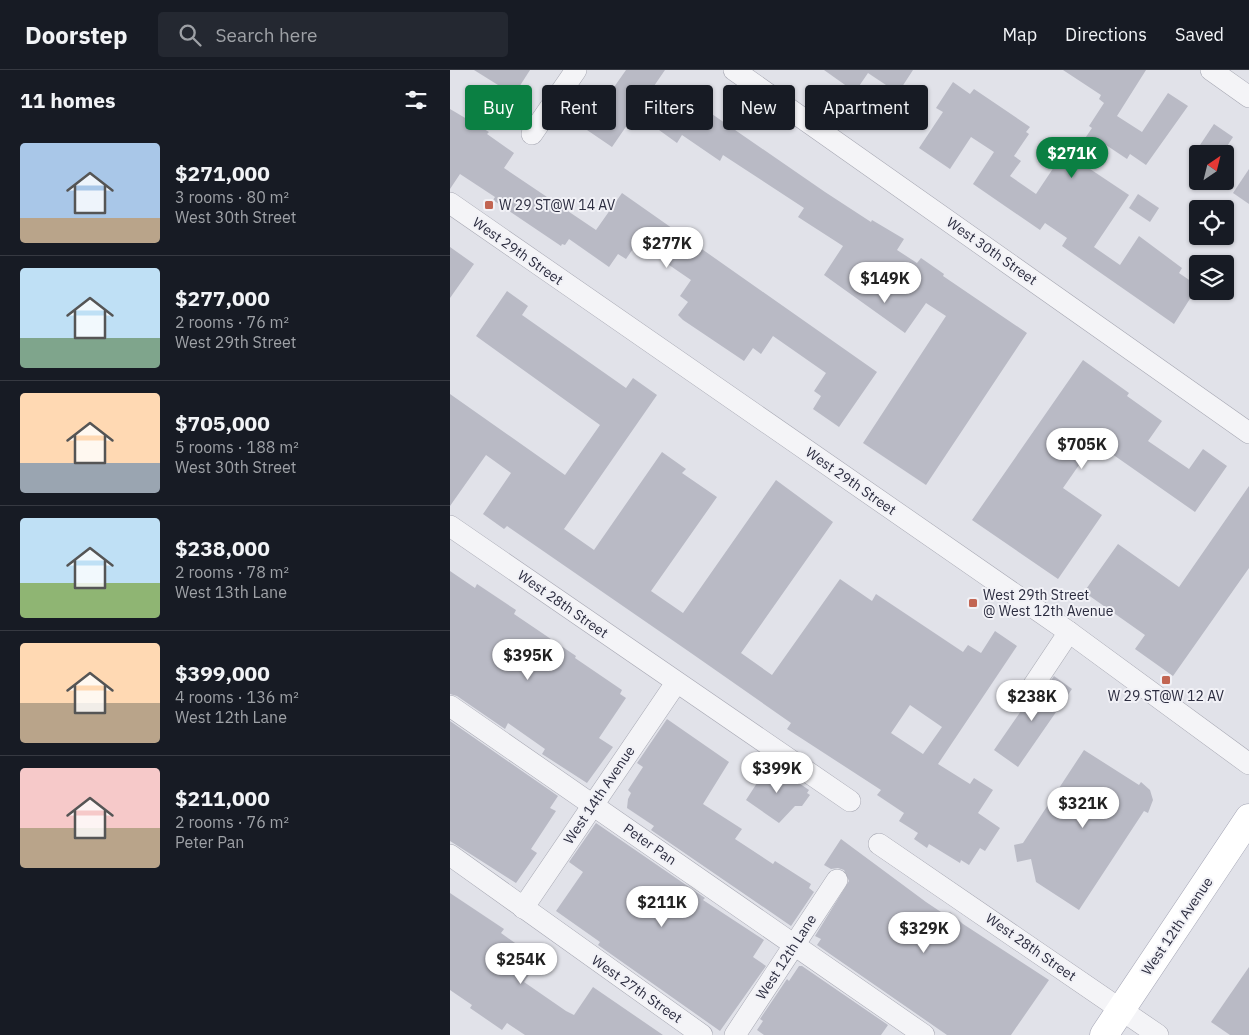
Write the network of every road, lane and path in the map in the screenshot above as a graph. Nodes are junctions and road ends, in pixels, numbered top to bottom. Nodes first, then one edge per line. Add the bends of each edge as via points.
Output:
1 (576, 70) edge
2 (734, 70) edge
3 (1211, 70) edge
4 (1249, 97) edge
5 (532, 134) dead end
6 (450, 203) edge
7 (1249, 433) edge
8 (450, 526) edge
9 (1069, 632) junction
10 (676, 683) junction
11 (1033, 686) dead end
12 (450, 706) edge
13 (1249, 764) edge
14 (850, 801) dead end
15 (593, 804) junction
16 (1249, 818) edge
17 (879, 844) dead end
18 (450, 855) edge
19 (837, 880) dead end
20 (523, 908) junction
21 (793, 946) junction
22 (1121, 1010) junction
23 (702, 1035) edge
24 (735, 1035) edge
25 (924, 1035) edge
26 (1104, 1035) edge
27 (1158, 1035) edge

1 - 5 street
2 - 7 street, West 30th Street
3 - 4 street
6 - 9 street, West 29th Street
8 - 10 street, West 28th Street
9 - 11 street
9 - 13 street, West 29th Street
10 - 14 street, West 28th Street
10 - 15 street, West 14th Avenue
12 - 15 street, Peter Pan
15 - 20 street, West 14th Avenue
15 - 21 street, Peter Pan
16 - 22 main road, West 12th Avenue
17 - 22 street, West 28th Street
18 - 20 street, West 27th Street
19 - 21 street, West 12th Lane
20 - 23 street, West 27th Street
21 - 24 street, West 12th Lane
21 - 25 street, Peter Pan
22 - 26 main road, West 12th Avenue
22 - 27 street, West 28th Street

